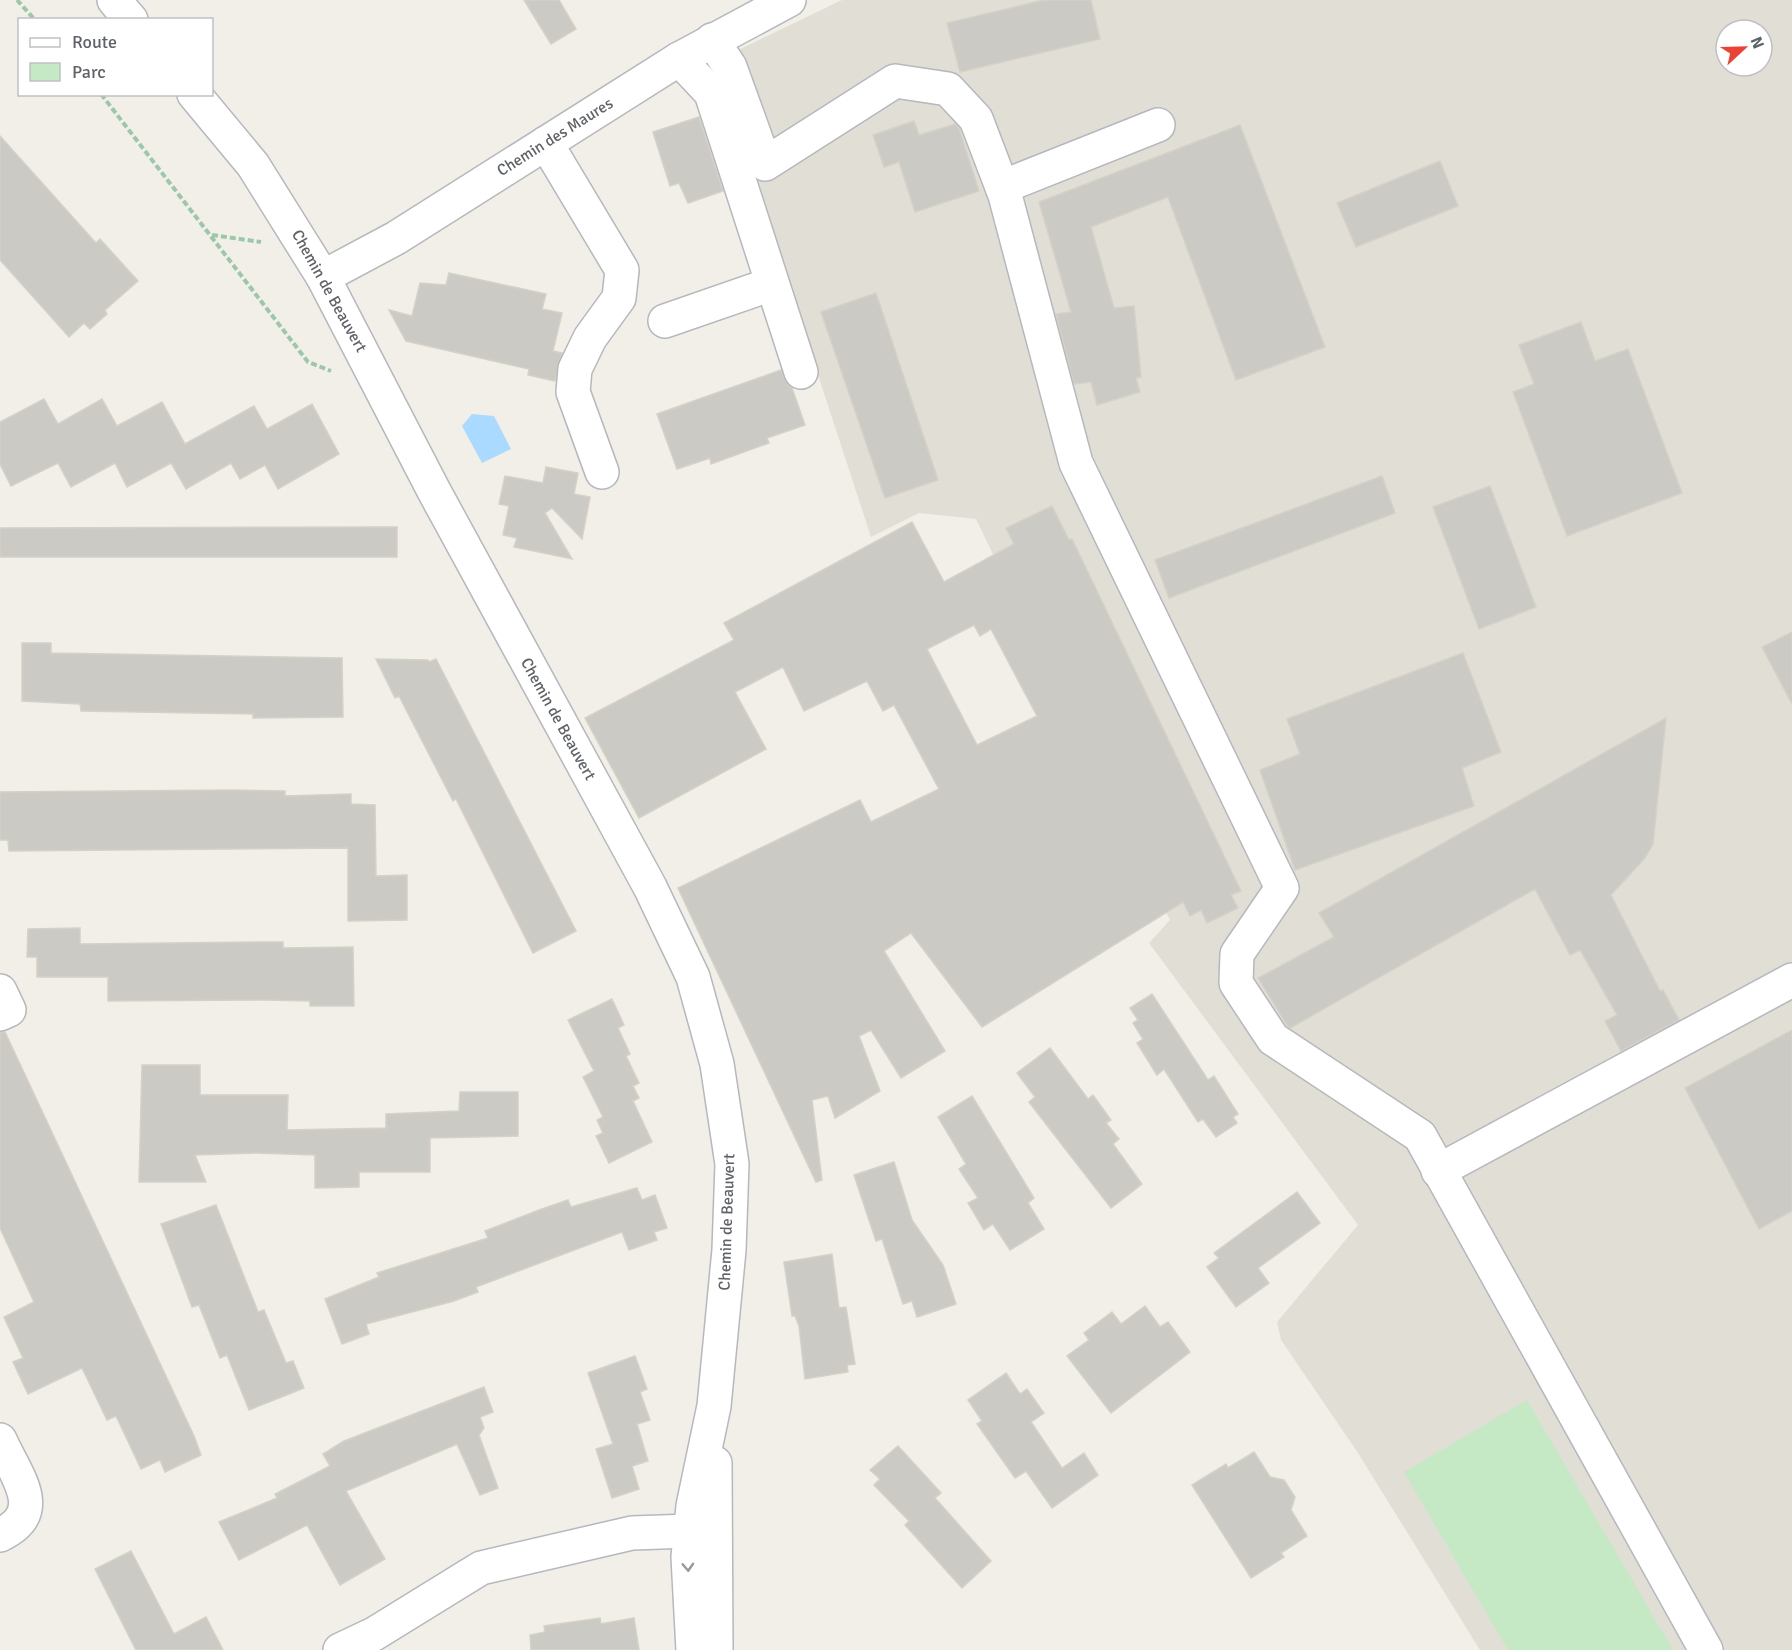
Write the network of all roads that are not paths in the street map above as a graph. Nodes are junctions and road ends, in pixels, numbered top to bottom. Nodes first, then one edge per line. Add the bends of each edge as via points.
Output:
1 (114, 0) edge
2 (789, 0) edge
3 (129, 18) edge
4 (712, 40) junction
5 (679, 59) junction
6 (196, 96) edge
7 (1158, 125) dead end
8 (546, 143) junction
9 (1002, 187) junction
10 (323, 277) junction
11 (772, 284) junction
12 (665, 321) dead end
13 (801, 372) dead end
14 (602, 472) dead end
15 (1792, 980) edge
16 (0, 991) edge
17 (0, 1014) edge
18 (1438, 1172) junction
19 (714, 1406) junction
20 (0, 1440) edge
21 (690, 1531) junction
22 (0, 1535) edge
23 (340, 1650) edge
24 (693, 1650) edge
25 (716, 1650) edge
26 (1706, 1650) edge

1 - 3 street
2 - 4 street, Chemin des Maures
4 - 5 street, Chemin des Maures
4 - 9 street via 730,67 765,164 895,81 948,89 976,119
5 - 8 street, Chemin des Maures
5 - 11 street via 711,93
6 - 10 street, Chemin de Beauvert via 253,165
7 - 9 street
8 - 10 street, Chemin des Maures via 396,238
8 - 14 street via 622,270 619,298 590,339 575,369 573,392
9 - 18 street via 1076,463 1282,888 1237,954 1236,983 1273,1039 1420,1136
10 - 19 street, Chemin de Beauvert via 650,887 693,977 717,1064 732,1164 729,1250
11 - 12 street
11 - 13 street
15 - 18 street
16 - 17 street via 9,1010
18 - 26 street
19 - 21 street, Chemin de Beauvert
19 - 25 street, Chemin de Beauvert
20 - 22 street via 28,1503 25,1517 15,1528
21 - 23 street via 632,1533 481,1568 374,1634
21 -> 24 street, Chemin de Beauvert

